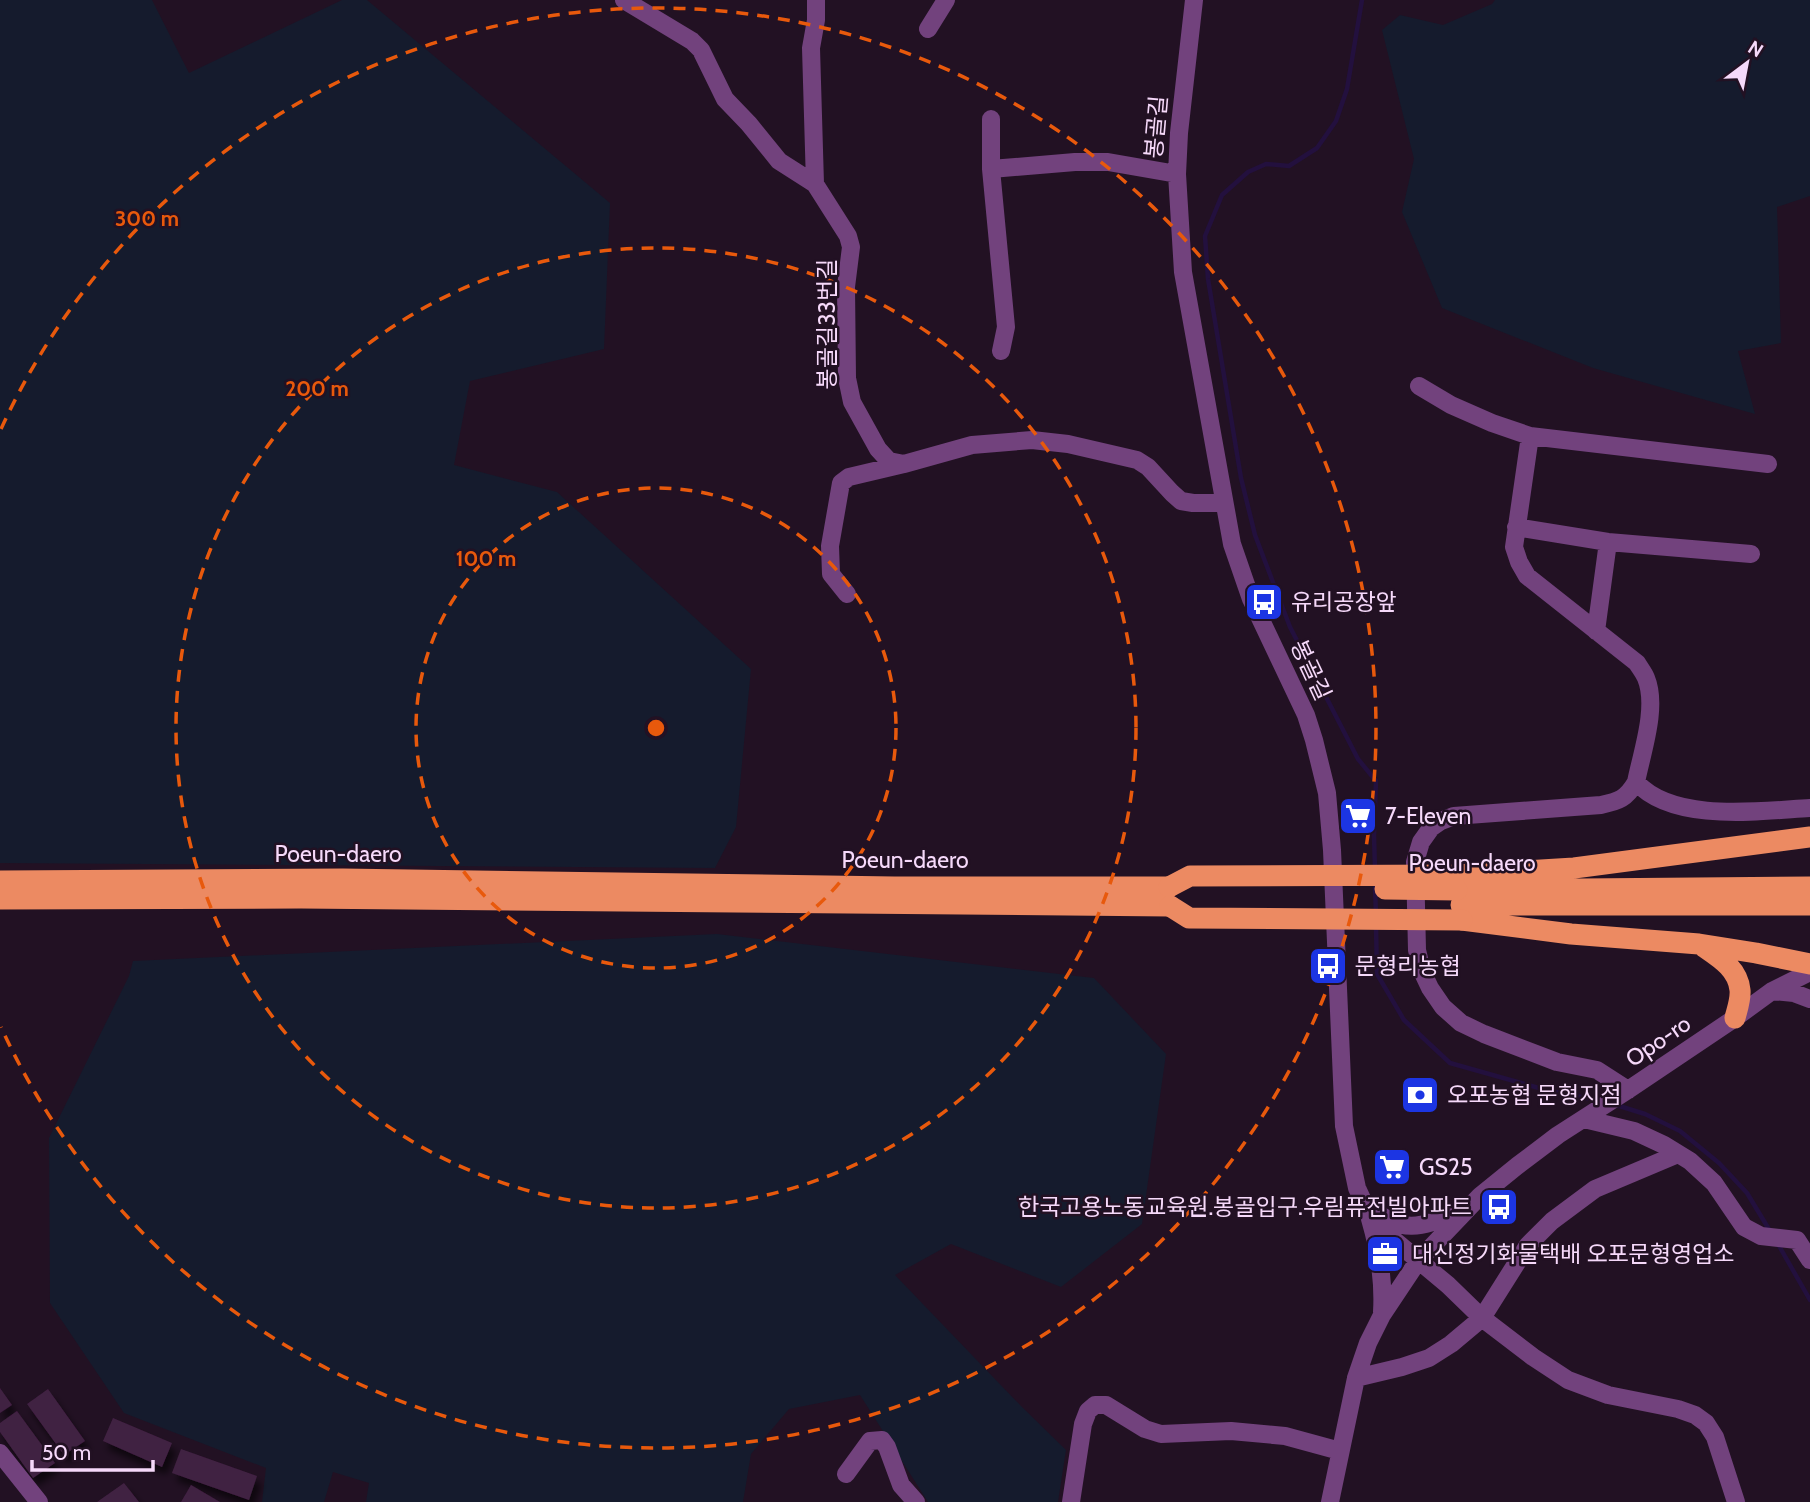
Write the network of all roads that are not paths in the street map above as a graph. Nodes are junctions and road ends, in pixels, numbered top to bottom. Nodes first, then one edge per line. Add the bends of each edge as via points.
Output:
1 (624, 0) edge
2 (816, 0) edge
3 (946, 0) edge
4 (1194, 0) edge
5 (928, 29) dead end
6 (991, 119) dead end
7 (991, 169) junction
8 (1177, 174) junction
9 (815, 184) junction
10 (1002, 351) dead end
11 (1419, 386) dead end
12 (1530, 436) junction
13 (904, 464) junction
14 (1769, 464) dead end
15 (1224, 503) junction
16 (1516, 527) junction
17 (1608, 542) junction
18 (1751, 554) dead end
19 (847, 594) dead end
20 (1596, 631) junction
21 (1636, 782) junction
22 (1810, 808) edge
23 (1810, 837) edge
24 (0, 880) edge
25 (1810, 887) edge
26 (1170, 897) junction
27 (1459, 897) junction
28 (0, 899) edge
29 (1810, 905) edge
30 (1699, 944) junction
31 (1810, 964) edge
32 (1810, 972) edge
33 (1772, 990) junction
34 (1810, 999) edge
35 (1735, 1018) junction
36 (1624, 1093) junction
37 (1591, 1114) junction
38 (1678, 1154) junction
39 (1365, 1205) junction
40 (1465, 1211) junction
41 (1810, 1260) edge
42 (1418, 1261) junction
43 (1382, 1315) junction
44 (1482, 1318) junction
45 (1356, 1378) junction
46 (1340, 1451) junction
47 (0, 1453) edge
48 (846, 1474) dead end
49 (39, 1502) edge
50 (916, 1502) edge
51 (1072, 1502) edge
52 (1330, 1502) edge
53 (1735, 1502) edge

1 - 9 street, 봉골길33번길 via 692,41 725,99 779,161
2 - 9 street via 811,48
3 - 5 street
4 - 8 street, 봉골길
6 - 7 street
7 - 8 street via 1108,162
7 - 10 street via 1006,327
8 - 15 street, 봉골길 via 1183,272
9 - 13 street, 봉골길33번길 via 851,247 846,287 847,378 852,402 878,449 889,460
11 - 12 street via 1451,405
12 - 14 street
12 - 16 street
13 - 15 street via 972,445 1044,441 1138,460 1181,500
13 - 19 street via 841,483 830,546 831,574
15 - 39 street, 봉골길 via 1241,573 1306,715 1327,793 1344,1126
16 - 17 street
16 - 20 street via 1514,547 1527,576
17 - 18 street
17 - 20 street
20 - 21 street via 1637,663 1646,678 1650,715
21 - 22 street via 1661,801 1688,808 1717,812
21 - 36 street via 1629,795 1601,805 1454,816 1431,828 1415,862 1417,950 1422,971 1443,1007 1484,1034 1557,1062 1597,1070
23 - 27 highway via 1574,868
24 - 26 highway, Poeun-daero via 343,879 894,887
25 - 27 highway, Poeun-daero
26 - 27 highway, bridge via 1190,876
26 - 27 highway, bridge via 1189,918
26 - 28 highway, Poeun-daero
27 - 29 highway, Poeun-daero
27 - 30 highway via 1571,934
30 - 31 highway
30 - 35 highway via 1734,972 1740,990
32 - 33 street, Opo-ro
33 - 34 street
33 - 35 street, Opo-ro
35 - 36 street, Opo-ro
36 - 37 street, Opo-ro
37 - 38 street
37 - 40 street, Opo-ro via 1517,1166
38 - 41 street via 1714,1183 1744,1227 1761,1236 1797,1240
38 - 44 street via 1595,1189 1552,1221 1528,1245
39 - 40 street via 1401,1225 1414,1227
39 - 42 street, 봉골길 via 1382,1230
39 - 43 street via 1380,1259
40 - 42 street, Opo-ro
42 - 43 street, Opo-ro
42 - 44 street, 봉골길
43 - 45 street, Opo-ro
44 - 45 street via 1429,1358
44 - 53 street, 봉골길 via 1569,1380 1608,1395 1695,1415 1715,1437
45 - 46 street, Opo-ro
46 - 51 street via 1285,1436 1231,1431 1161,1434 1144,1429 1106,1405 1095,1405 1083,1424
46 - 52 street, Opo-ro
47 - 49 street
48 - 50 street via 870,1441 881,1440 901,1485

